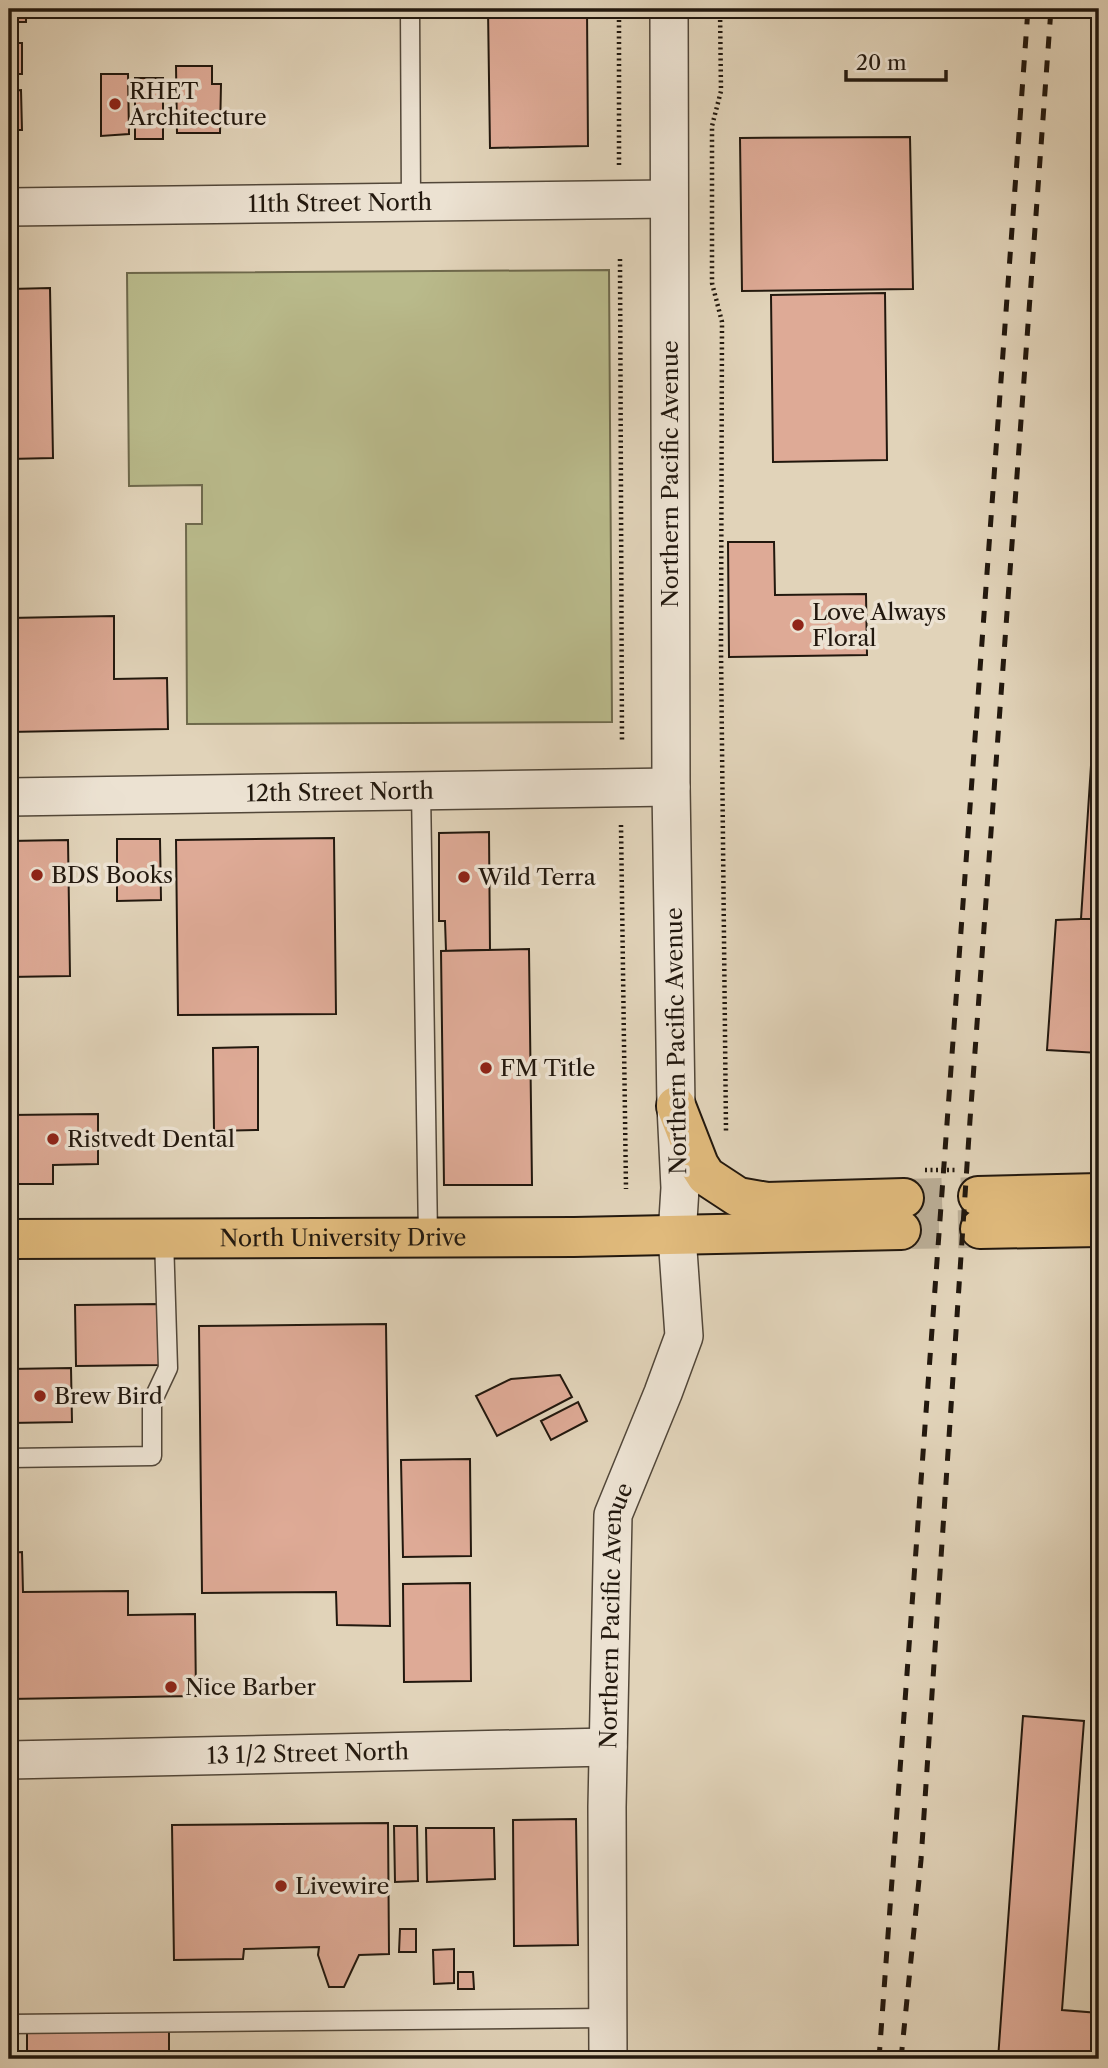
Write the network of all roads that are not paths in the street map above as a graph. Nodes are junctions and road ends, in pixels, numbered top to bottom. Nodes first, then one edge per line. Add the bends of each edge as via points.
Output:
1 (410, 9) edge
2 (669, 9) edge
3 (669, 199) junction
4 (411, 202) junction
5 (9, 206) edge
6 (671, 786) junction
7 (421, 790) junction
8 (9, 797) edge
9 (676, 1106) junction
10 (1099, 1193) edge
11 (1099, 1227) edge
12 (677, 1236) junction
13 (428, 1237) junction
14 (164, 1238) junction
15 (9, 1239) edge
16 (9, 1458) edge
17 (607, 1747) junction
18 (9, 1760) edge
19 (606, 2018) junction
20 (9, 2024) edge
21 (608, 2059) edge

1 - 4 lane
2 - 3 street, Northern Pacific Avenue
3 - 4 street, 11th Street North
3 - 6 street, Northern Pacific Avenue
4 - 5 street, 11th Street North
6 - 7 street, 12th Street North
6 - 9 street, Northern Pacific Avenue
7 - 8 street, 12th Street North
7 - 13 lane
9 - 12 street, Northern Pacific Avenue
9 - 12 main road, North University Drive via 699,1166 738,1197 903,1214
10 - 11 main road via 979,1213
12 - 13 main road, North University Drive
12 - 17 street, Northern Pacific Avenue via 684,1336 613,1515
13 - 14 main road, North University Drive
14 - 15 main road, North University Drive
14 - 16 lane via 168,1368 152,1402 152,1456
17 - 18 street, 13 1/2 Street North
17 - 19 street, Northern Pacific Avenue
19 - 20 lane
19 - 21 street, Northern Pacific Avenue

